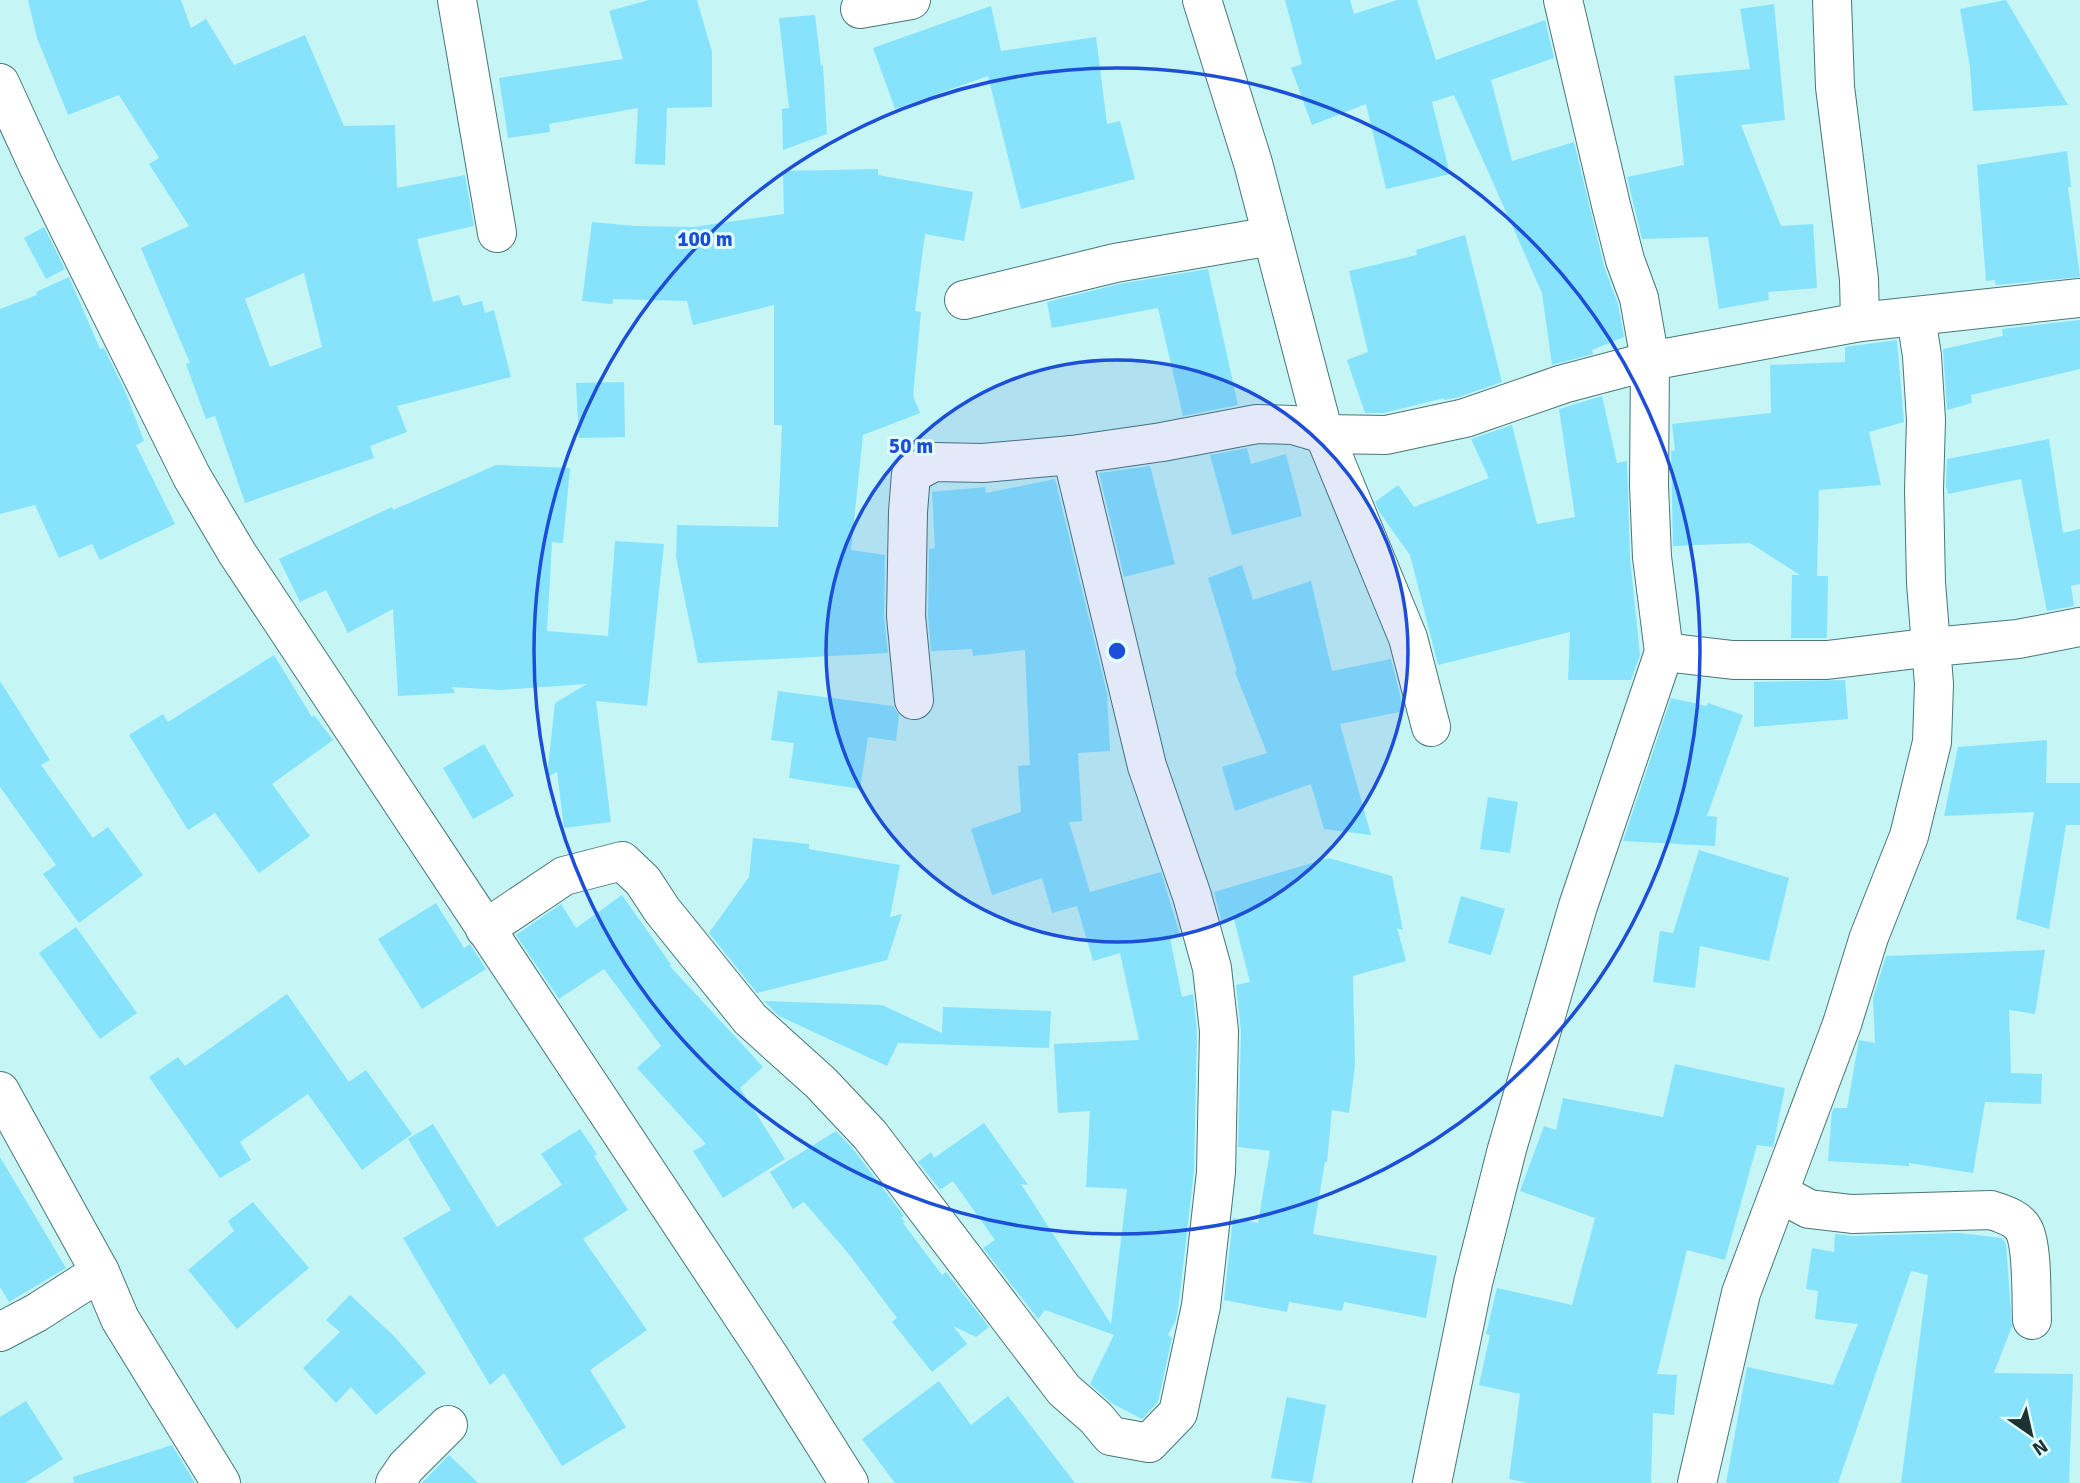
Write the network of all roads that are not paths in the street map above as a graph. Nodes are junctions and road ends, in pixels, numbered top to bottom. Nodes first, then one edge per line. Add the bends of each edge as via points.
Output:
1 (457, 0) edge
2 (911, 0) edge
3 (1202, 0) edge
4 (1563, 0) edge
5 (1832, 0) edge
6 (860, 9) dead end
7 (0, 83) edge
8 (497, 233) dead end
9 (1272, 236) junction
10 (2080, 298) edge
11 (964, 300) dead end
12 (1916, 317) junction
13 (1860, 322) junction
14 (1650, 361) junction
15 (1324, 434) junction
16 (1072, 455) junction
17 (2080, 626) edge
18 (1933, 646) junction
19 (1664, 652) junction
20 (914, 700) dead end
21 (1431, 727) dead end
22 (485, 929) junction
23 (0, 1091) edge
24 (1779, 1193) junction
25 (100, 1272) junction
26 (2032, 1320) dead end
27 (0, 1332) edge
28 (449, 1425) dead end
29 (221, 1483) edge
30 (395, 1483) edge
31 (849, 1483) edge
32 (1432, 1483) edge
33 (1697, 1483) edge

1 - 8 street
2 - 6 street
3 - 9 street
4 - 14 street via 1607,192 1639,299
5 - 13 street via 1835,88 1859,279
7 - 22 street via 192,477 237,553
9 - 11 street via 1115,263
9 - 15 street
10 - 12 street
12 - 13 street
12 - 18 street via 1926,420 1926,583
13 - 14 street
14 - 15 street via 1563,384 1465,418 1386,435
14 - 19 street via 1652,557
15 - 16 street via 1293,425 1257,424
15 - 21 street via 1408,638
16 - 20 street via 934,462 911,474 906,616
16 - 22 street via 1147,766 1212,968 1219,1031 1216,1172 1201,1306 1178,1413 1149,1443 1111,1436 1064,1390 870,1135 750,1018 643,881 622,861 564,876
17 - 18 street via 2018,639
18 - 19 street via 1827,660 1733,660
18 - 24 street via 1932,742 1909,836
19 - 32 street via 1578,906 1507,1149 1473,1283
22 - 31 street
23 - 25 street
24 - 26 street via 1809,1209 1842,1213 1991,1210 2009,1216 2024,1229
24 - 33 street via 1741,1293
25 - 27 street
25 - 29 street via 120,1319
28 - 30 street

